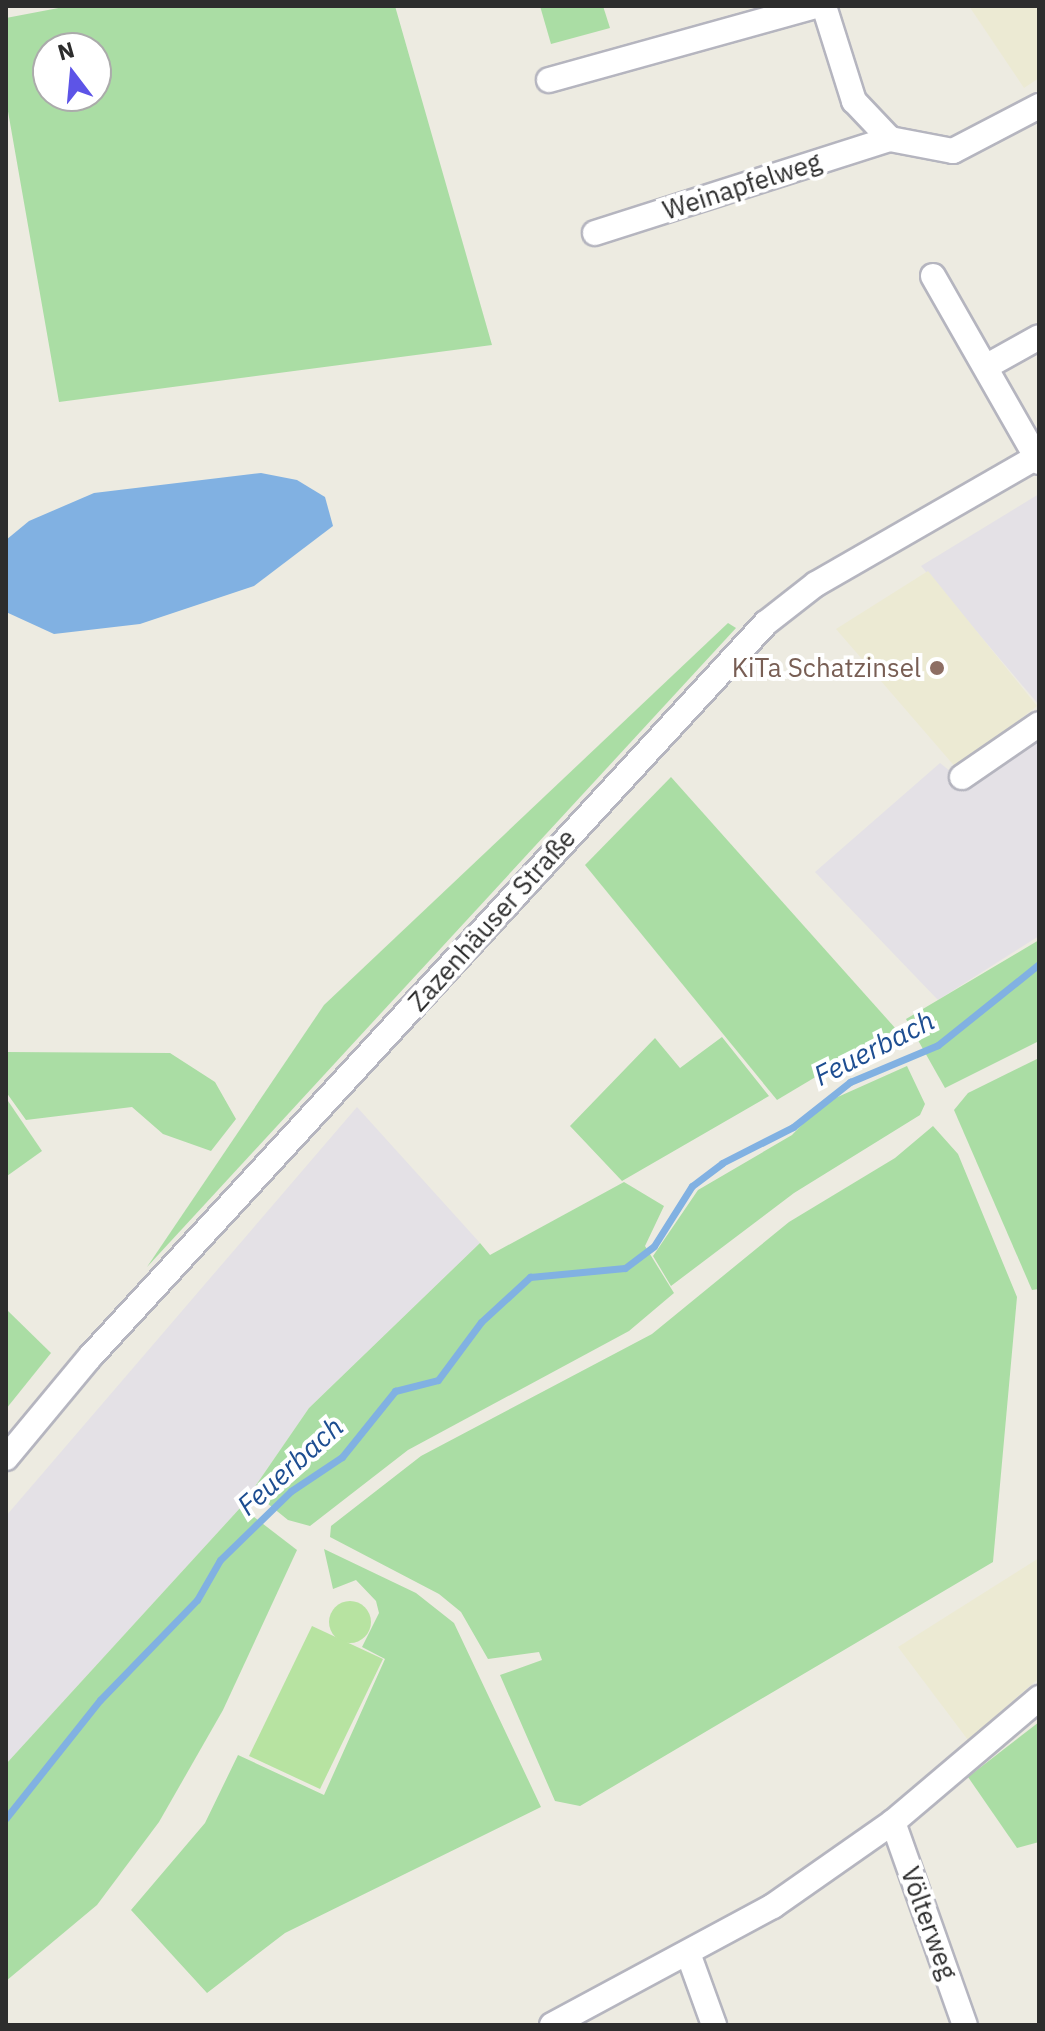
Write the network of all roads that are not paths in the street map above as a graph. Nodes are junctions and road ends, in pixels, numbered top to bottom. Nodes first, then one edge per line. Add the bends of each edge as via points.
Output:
1 (815, 6) edge
2 (824, 6) edge
3 (549, 80) dead end
4 (1039, 106) edge
5 (890, 139) junction
6 (595, 233) dead end
7 (933, 276) dead end
8 (1039, 337) edge
9 (989, 365) junction
10 (1038, 459) edge
11 (1039, 724) edge
12 (962, 777) dead end
13 (6, 1458) edge
14 (1039, 1698) edge
15 (893, 1822) junction
16 (688, 1953) junction
17 (552, 2025) edge
18 (714, 2025) edge
19 (965, 2025) edge

1 - 3 street
2 - 5 street via 854,101
4 - 5 street via 953,151
5 - 6 street, Weinapfelweg
7 - 9 street
8 - 9 street
9 - 10 street
10 - 13 street, Zazenhäuser Straße via 816,584 766,623 90,1357
11 - 12 street
14 - 15 street
15 - 16 street via 773,1906
15 - 19 street, Völterweg
16 - 17 street
16 - 18 street

